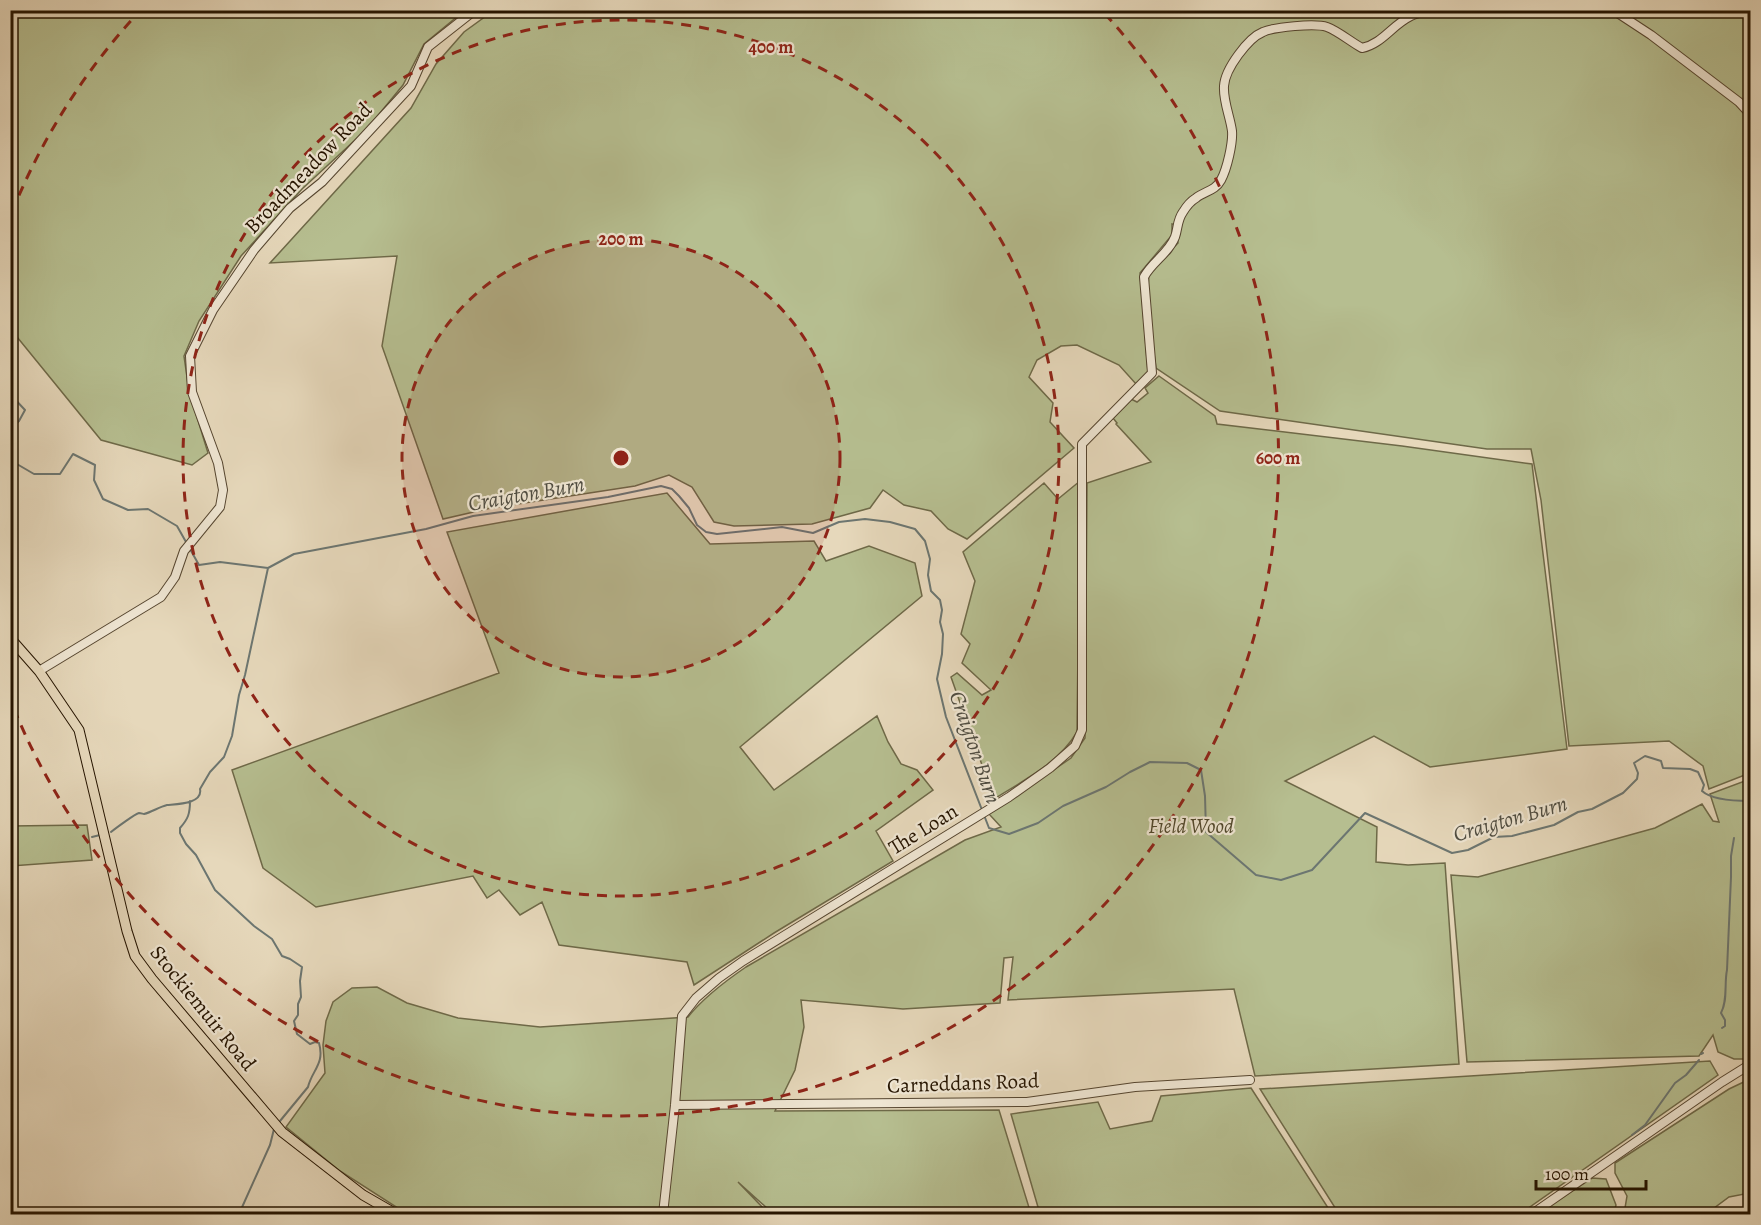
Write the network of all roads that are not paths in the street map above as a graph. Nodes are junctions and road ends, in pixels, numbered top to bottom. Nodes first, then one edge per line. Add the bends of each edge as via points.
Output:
1 (475, 10) edge
2 (1430, 10) edge
3 (1613, 10) edge
4 (1750, 114) edge
5 (10, 638) edge
6 (39, 671) junction
7 (1750, 1066) edge
8 (1250, 1080) dead end
9 (675, 1106) junction
10 (396, 1215) edge
11 (663, 1215) edge
12 (1532, 1215) edge

1 - 6 street, Broadmeadow Road via 428,47 411,86 322,182 290,208 254,250 213,310 190,356 192,392 218,463 223,490 220,507 184,550 175,577 161,597
2 - 9 street, The Loan via 1411,15 1373,46 1362,48 1326,27 1311,25 1262,32 1232,63 1224,84 1232,134 1221,181 1183,212 1175,237 1144,277 1152,372 1082,444 1083,730 1075,746 1050,768 987,810 743,961 696,998 682,1016
3 - 4 street
5 - 6 main road, Stockiemuir Road
6 - 10 main road, Stockiemuir Road via 79,730 135,956 282,1132 363,1195
7 - 12 street
8 - 9 street, Carneddans Road via 1135,1087 1027,1102
9 - 11 street, The Loan

